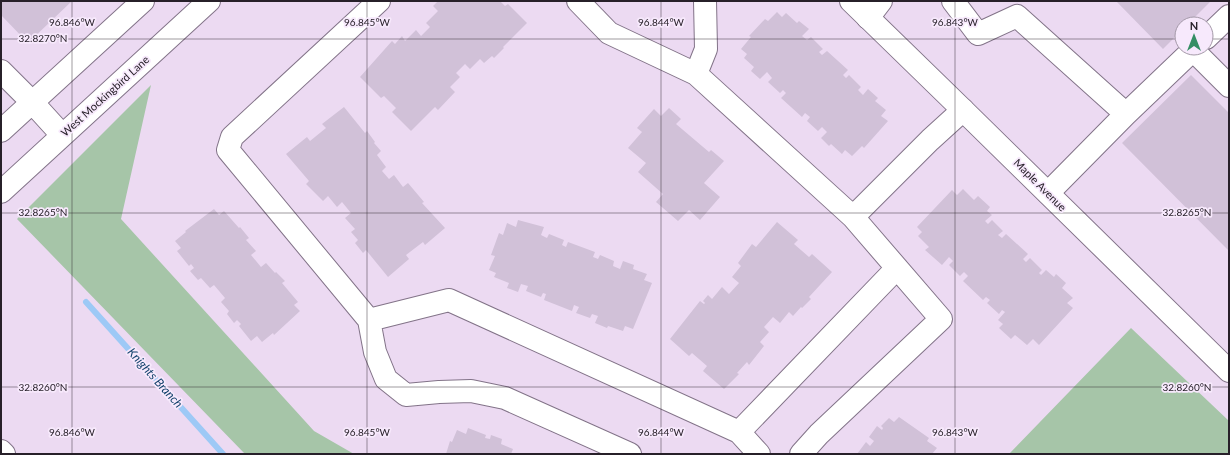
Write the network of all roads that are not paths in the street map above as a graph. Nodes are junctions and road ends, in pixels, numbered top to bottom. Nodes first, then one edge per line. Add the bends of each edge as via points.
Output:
1 (143, 1) edge
2 (209, 1) edge
3 (379, 1) edge
4 (578, 1) edge
5 (705, 1) edge
6 (851, 1) edge
7 (881, 1) edge
8 (953, 1) edge
9 (1229, 16) edge
10 (868, 18) junction
11 (1214, 30) edge
12 (1187, 56) edge
13 (1206, 56) edge
14 (1, 71) edge
15 (696, 74) junction
16 (1229, 86) edge
17 (32, 102) junction
18 (963, 110) junction
19 (1126, 114) junction
20 (1, 131) edge
21 (62, 135) junction
22 (1, 192) edge
23 (1048, 193) junction
24 (853, 217) junction
25 (897, 268) junction
26 (369, 320) junction
27 (1229, 371) edge
28 (739, 432) junction
29 (1, 451) edge
30 (4, 454) edge
31 (630, 454) edge
32 (759, 454) edge
33 (801, 454) edge

1 - 17 main road
2 - 21 main road, West Mockingbird Lane
3 - 26 main road via 232,137 228,150
4 - 15 main road via 609,33
5 - 15 main road via 706,49
6 - 10 main road, Maple Avenue
7 - 10 main road
8 - 19 main road via 978,34 1017,16
9 - 11 main road
10 - 18 main road, Maple Avenue
12 - 19 main road
13 - 16 main road
14 - 17 main road
15 - 24 main road
17 - 20 main road
17 - 21 main road
18 - 23 main road, Maple Avenue
18 - 24 main road
19 - 23 main road
21 - 22 main road, West Mockingbird Lane
23 - 27 main road, Maple Avenue
24 - 25 main road
25 - 28 main road
25 - 33 main road via 941,319
26 - 28 main road via 449,300
26 - 31 main road via 375,352 386,379 406,395 471,391 505,398
28 - 32 main road
29 - 30 main road

